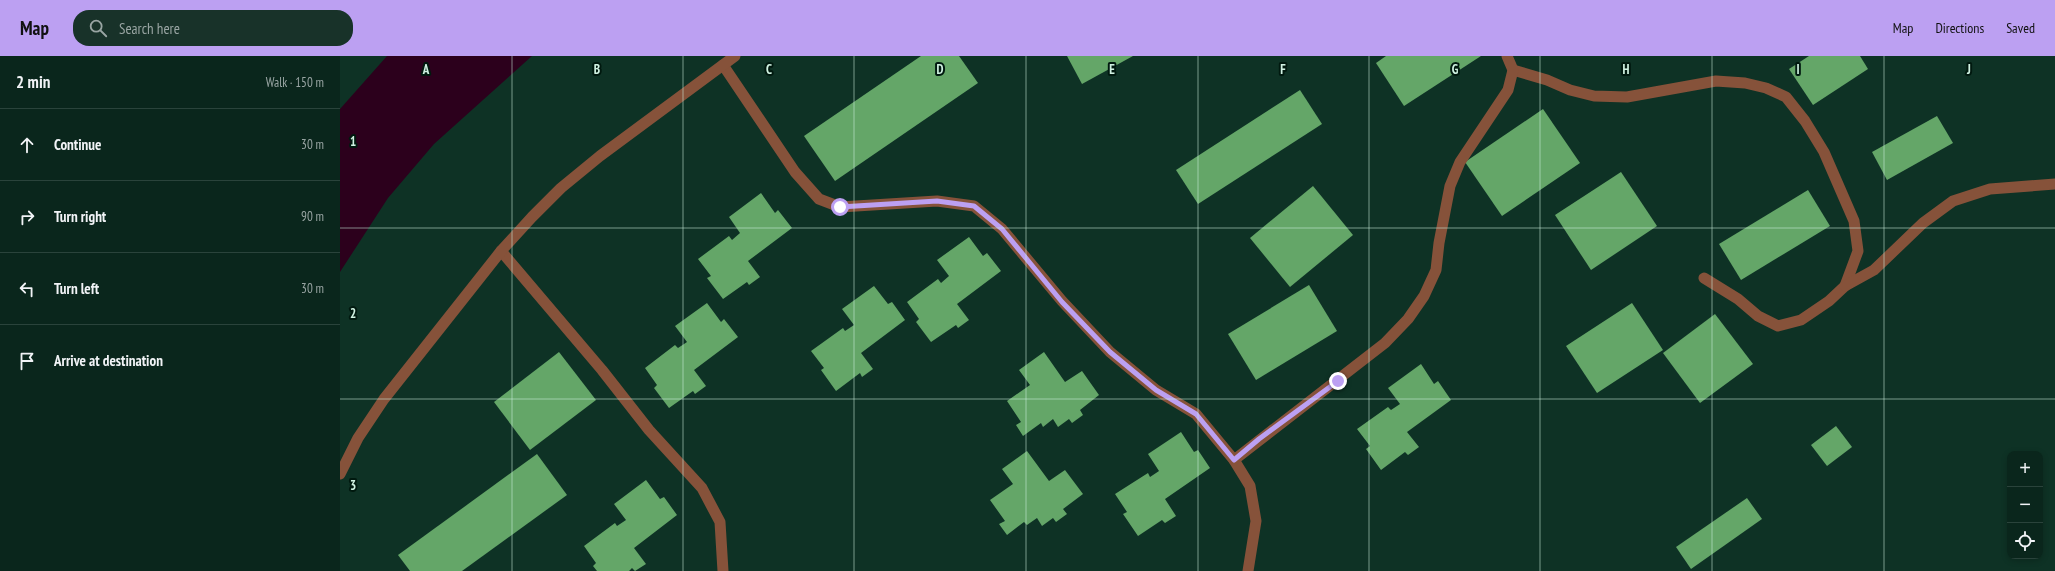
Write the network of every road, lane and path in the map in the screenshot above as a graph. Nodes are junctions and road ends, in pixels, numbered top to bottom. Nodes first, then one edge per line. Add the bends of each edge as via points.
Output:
1 (735, 56) edge
2 (1507, 56) edge
3 (723, 65) junction
4 (1513, 70) junction
5 (2055, 184) edge
6 (501, 252) junction
7 (1704, 278) dead end
8 (1845, 286) junction
9 (1234, 460) junction
10 (340, 474) edge
11 (723, 571) edge
12 (1248, 571) edge

1 - 3 street
2 - 4 street
3 - 6 street via 561,188
3 - 9 street via 795,172 819,200 840,207 937,201 974,206 1002,229 1062,302 1110,352 1156,390 1196,414
4 - 8 street via 1594,96 1627,97 1716,81 1745,83 1766,88 1786,97 1824,152 1854,221 1858,251
4 - 9 street via 1508,90 1460,162 1450,186 1436,270 1424,296 1408,319 1379,348
5 - 8 street via 1990,189 1953,201 1923,223 1874,270
6 - 10 street via 384,399 358,438
6 - 11 street via 602,370 649,430 702,488 720,522
7 - 8 street via 1738,299 1758,316 1778,326 1801,320 1829,301
9 - 12 street via 1250,486 1256,522

